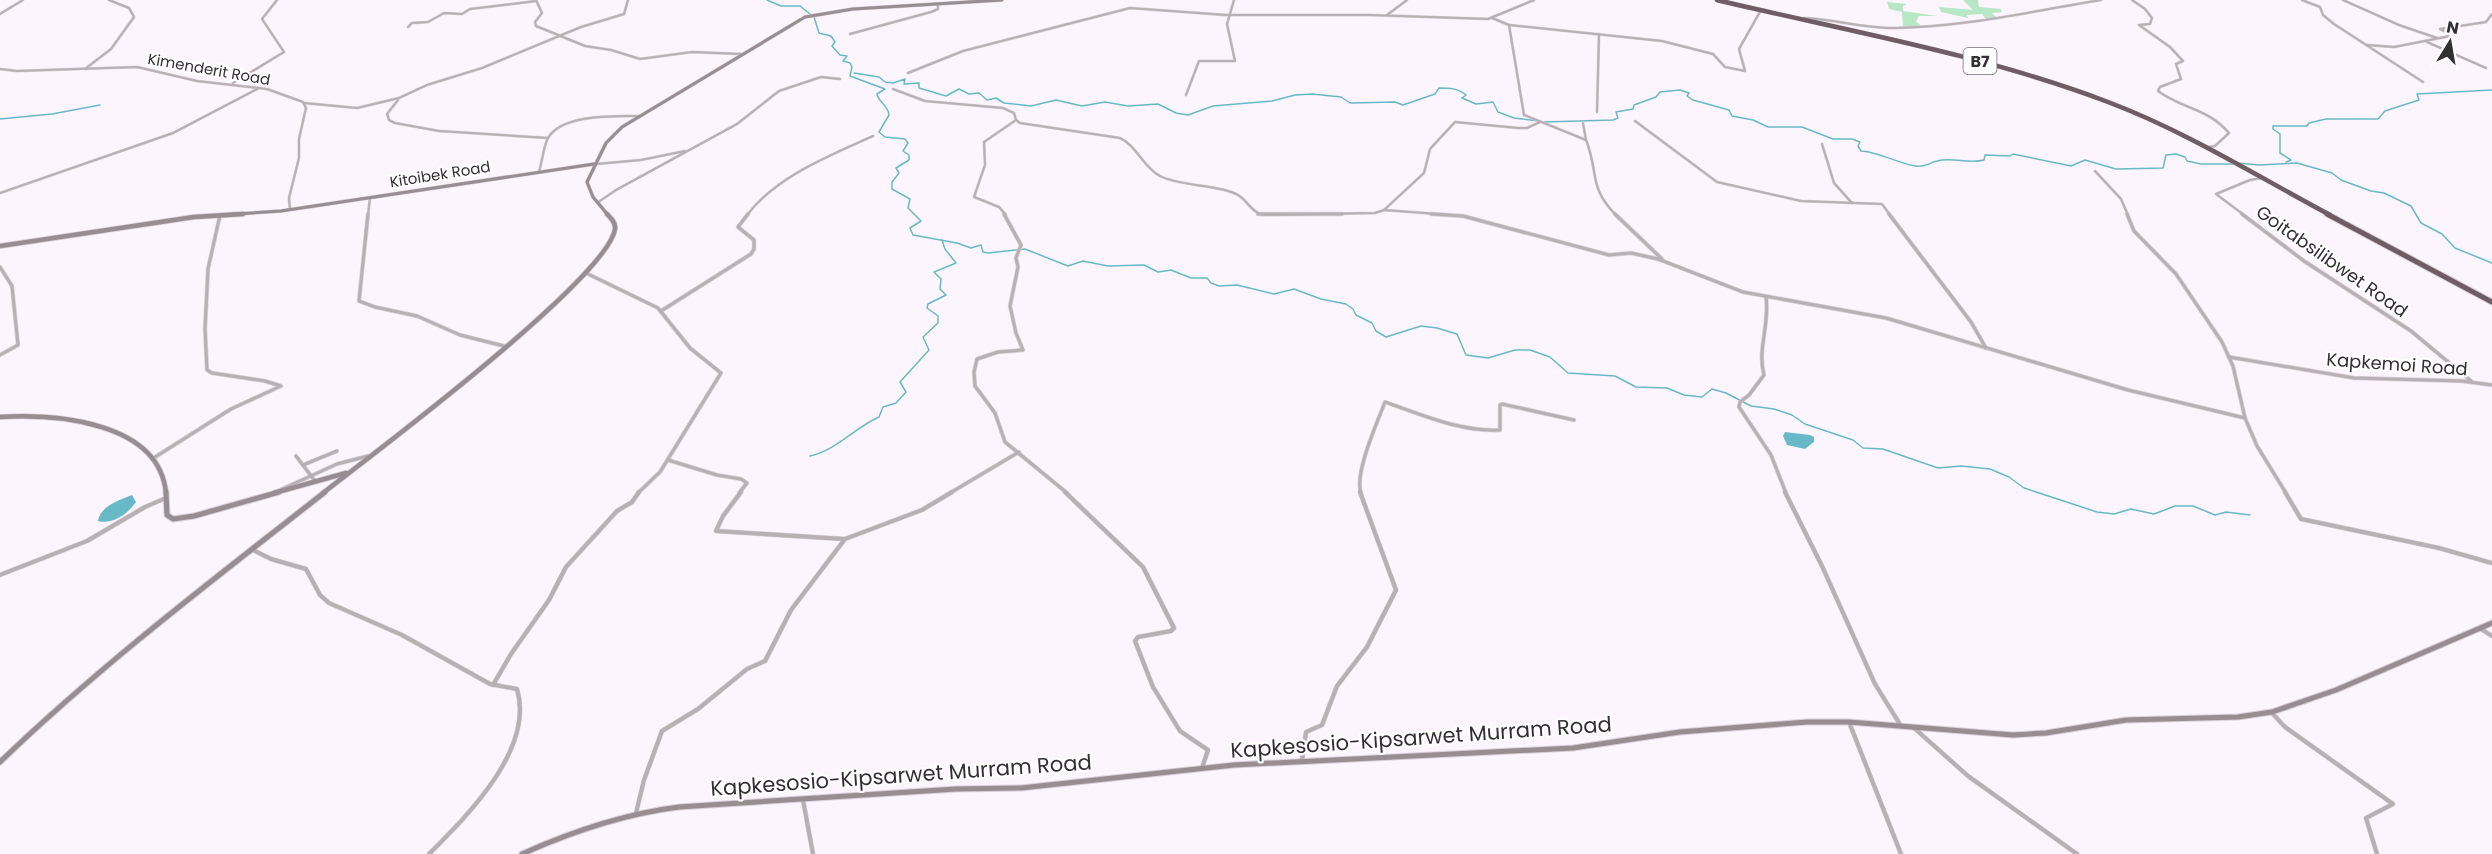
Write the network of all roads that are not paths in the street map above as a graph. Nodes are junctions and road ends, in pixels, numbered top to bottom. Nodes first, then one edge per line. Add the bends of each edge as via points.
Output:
1 (23, 0) edge
2 (109, 0) edge
3 (277, 0) edge
4 (536, 0) edge
5 (628, 0) edge
6 (1002, 0) edge
7 (1234, 0) edge
8 (1407, 0) edge
9 (1534, 0) edge
10 (1717, 0) edge
11 (2101, 0) edge
12 (2132, 0) edge
13 (2302, 0) edge
14 (2343, 0) edge
15 (974, 2) edge
16 (938, 5) junction
17 (0, 10) edge
18 (1761, 10) junction
19 (5, 11) junction
20 (0, 14) edge
21 (2492, 14) edge
22 (1226, 15) junction
23 (1386, 15) junction
24 (1492, 18) junction
25 (1799, 19) junction
26 (1509, 26) junction
27 (408, 27) dead end
28 (850, 34) dead end
29 (1599, 34) junction
30 (559, 36) junction
31 (2438, 38) junction
32 (2426, 42) junction
33 (2367, 45) junction
34 (741, 54) junction
35 (2486, 68) dead end
36 (0, 69) edge
37 (85, 69) junction
38 (908, 74) dead end
39 (840, 79) dead end
40 (2423, 82) dead end
41 (231, 84) junction
42 (261, 88) junction
43 (892, 89) dead end
44 (1186, 95) dead end
45 (399, 98) junction
46 (304, 103) junction
47 (1597, 112) dead end
48 (638, 116) junction
49 (1016, 120) junction
50 (1635, 121) dead end
51 (1540, 122) junction
52 (1583, 123) dead end
53 (873, 136) dead end
54 (548, 138) junction
55 (1586, 140) junction
56 (1822, 144) dead end
57 (2206, 148) junction
58 (689, 150) junction
59 (594, 164) junction
60 (2095, 171) dead end
61 (539, 172) junction
62 (2262, 178) junction
63 (0, 193) edge
64 (371, 196) junction
65 (597, 203) junction
66 (1852, 203) junction
67 (290, 209) junction
68 (1384, 210) junction
69 (220, 215) junction
70 (0, 246) edge
71 (1663, 261) junction
72 (0, 267) edge
73 (586, 273) junction
74 (1766, 297) junction
75 (2492, 302) edge
76 (661, 311) junction
77 (504, 346) junction
78 (1986, 348) junction
79 (0, 355) edge
80 (2229, 357) junction
81 (2471, 381) junction
82 (2492, 385) edge
83 (0, 417) edge
84 (2245, 418) junction
85 (1574, 420) dead end
86 (337, 451) dead end
87 (1019, 452) junction
88 (296, 456) dead end
89 (368, 456) junction
90 (150, 460) junction
91 (668, 460) junction
92 (303, 465) junction
93 (349, 472) junction
94 (311, 476) junction
95 (316, 482) junction
96 (274, 494) junction
97 (167, 498) junction
98 (845, 539) junction
99 (252, 549) junction
100 (2492, 563) edge
101 (0, 575) edge
102 (2492, 623) edge
103 (2479, 628) junction
104 (2492, 636) edge
105 (493, 685) junction
106 (2272, 712) junction
107 (1849, 722) junction
108 (1901, 726) junction
109 (1912, 727) junction
110 (1302, 761) junction
111 (0, 762) edge
112 (1202, 768) junction
113 (802, 798) junction
114 (636, 813) junction
115 (429, 854) edge
116 (522, 854) edge
117 (813, 854) edge
118 (1901, 854) edge
119 (2078, 854) edge
120 (2377, 854) edge

1 - 19 street
2 - 37 street via 129,8 134,17 111,49
3 - 41 street via 262,19 284,52
4 - 27 street via 470,9 462,14 445,12 429,22
4 - 30 street via 542,13 535,25
5 - 30 street, Kimenderit Road via 625,13
6 - 15 street
7 - 22 street
8 - 23 street
9 - 24 street
10 - 18 highway, B7
11 - 25 street via 1934,27 1884,28
12 - 57 street via 2152,18 2150,24 2139,26 2183,61 2176,64 2180,80 2158,91 2206,112 2229,133 2215,146
13 - 33 street via 2320,7 2329,20
14 - 31 street
15 - 16 street
16 - 28 street via 931,12
16 - 34 street via 811,15
17 - 19 street
18 - 25 highway, B7
18 - 29 street via 1739,49 1745,71 1725,67 1717,57 1699,50
19 - 20 street
21 - 31 street via 2486,22 2440,29 2452,35
22 - 23 street
22 - 38 street via 1130,8 963,51
22 - 44 street via 1235,61 1199,61
23 - 24 street
24 - 26 street
25 - 57 highway, B7 via 1960,56 2051,82 2128,110
26 - 29 street
26 - 51 street via 1522,108 1525,116
29 - 47 street
30 - 34 street via 641,59 692,52
30 - 45 street, Kimenderit Road
31 - 32 street
32 - 33 street via 2394,47
32 - 35 street
33 - 40 street
34 - 48 street
36 - 37 street, Kimenderit Road
37 - 41 street, Kimenderit Road via 132,67
39 - 58 street via 822,76 779,91 741,121
41 - 42 street, Kimenderit Road
42 - 46 street, Kimenderit Road
42 - 63 street via 173,133
43 - 49 street via 924,101 1003,108 1014,113
45 - 46 street, Kimenderit Road via 357,108
45 - 54 street via 387,114 395,123 439,131
46 - 67 street
48 - 54 street via 582,117
48 - 59 street via 610,137
49 - 68 street via 1120,138 1161,177 1237,194 1258,214 1367,214
49 - 87 street via 983,144 985,165 974,198 999,207 1021,245 1010,306 1023,350 979,358 975,361 974,378 976,388 997,417 1003,438
50 - 66 street via 1716,182 1785,199
51 - 55 street
51 - 68 street via 1527,128 1455,122 1430,149 1424,173
52 - 55 street
53 - 76 street via 812,166 768,196 738,227 754,240 751,254
54 - 61 street
55 - 71 street via 1598,192
56 - 66 street via 1834,183
57 - 62 highway, B7
58 - 59 street
58 - 65 street
59 - 61 street, Kitoibek Road
59 - 65 street via 587,182
60 - 80 street via 2121,199 2134,231 2176,274
61 - 64 street, Kitoibek Road
62 - 75 highway, B7
62 - 81 street, Goitabsilibwet Road via 2216,193 2304,261 2411,331
64 - 67 street, Kitoibek Road
64 - 77 street via 358,301 417,316 460,335
65 - 73 street via 610,216 615,229 606,249
66 - 78 street via 1883,205 1971,322
67 - 69 street, Kitoibek Road
68 - 71 street via 1463,216 1609,255 1632,253
69 - 70 street, Kitoibek Road
69 - 90 street via 208,268 207,370 281,386 226,411
71 - 74 street via 1713,282
72 - 79 street via 12,286 18,345
73 - 76 street
73 - 77 street
74 - 78 street via 1886,318
74 - 108 street via 1768,311 1761,364 1764,375 1739,407 1771,455 1792,509 1870,673
76 - 91 street via 690,348 721,374
77 - 89 street via 430,410
78 - 84 street via 2128,390
80 - 81 street, Kapkemoi Road via 2362,378
80 - 84 street
81 - 82 street, Kapkemoi Road
83 - 90 street via 42,416 99,426 124,437
84 - 100 street via 2262,455 2302,520
85 - 110 street via 1502,404 1500,430 1487,430 1385,402 1363,459 1358,485 1396,590 1367,648 1337,686 1322,725 1306,732
86 - 92 street
87 - 98 street via 928,507
87 - 112 street via 1074,500 1149,576 1174,628 1135,641 1153,687 1180,731 1208,751
88 - 92 street
89 - 93 street
89 - 94 street
90 - 97 street via 163,479
91 - 98 street via 747,483 716,531
91 - 105 street via 566,567
92 - 94 street
93 - 95 street
93 - 99 street
94 - 95 street
94 - 96 street
95 - 96 street
96 - 97 street via 177,519 167,515
97 - 101 street via 87,541
98 - 114 street via 791,610 765,661 747,669 692,714 662,731
99 - 105 street via 271,560 306,569 329,603 392,631
99 - 111 street via 115,657
102 - 103 street, Kapkesosio-Kipsarwet Murram Road
103 - 104 street
103 - 106 street, Kapkesosio-Kipsarwet Murram Road via 2336,690
105 - 115 street via 516,688 519,694 517,725 508,754 496,780
106 - 109 street, Kapkesosio-Kipsarwet Murram Road via 2238,717 2126,720 2013,735
106 - 120 street via 2285,727 2393,804 2366,818
107 - 108 street, Kapkesosio-Kipsarwet Murram Road
107 - 110 street, Kapkesosio-Kipsarwet Murram Road via 1696,730 1573,748
107 - 118 street
108 - 109 street, Kapkesosio-Kipsarwet Murram Road
109 - 119 street via 1974,780
110 - 112 street, Kapkesosio-Kipsarwet Murram Road
112 - 113 street, Kapkesosio-Kipsarwet Murram Road via 1030,787
113 - 114 street, Kapkesosio-Kipsarwet Murram Road
113 - 117 street
114 - 116 street, Kapkesosio-Kipsarwet Murram Road via 574,830

